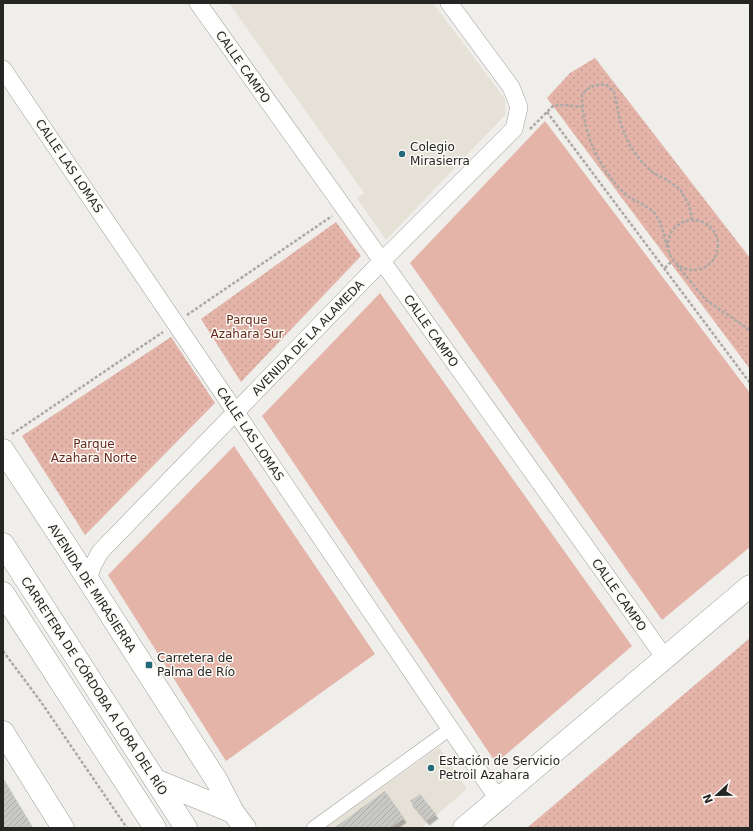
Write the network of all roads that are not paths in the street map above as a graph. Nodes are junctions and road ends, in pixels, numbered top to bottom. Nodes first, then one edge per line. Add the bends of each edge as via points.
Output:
1 (198, 3) edge
2 (449, 3) edge
3 (3, 69) edge
4 (382, 261) junction
5 (236, 413) junction
6 (6, 443) edge
7 (3, 544) edge
8 (68, 550) junction
9 (100, 552) junction
10 (88, 581) junction
11 (750, 586) edge
12 (3, 593) edge
13 (664, 658) junction
14 (450, 729) junction
15 (3, 732) edge
16 (155, 780) junction
17 (498, 799) junction
18 (239, 820) edge
19 (63, 828) edge
20 (155, 828) edge
21 (186, 828) edge
22 (314, 828) edge
23 (464, 828) edge

1 - 4 street, CALLE CAMPO
2 - 4 street, AVENIDA DE LA ALAMEDA via 511,86 518,107 514,128
3 - 5 street, CALLE LAS LOMAS
4 - 5 street, AVENIDA DE LA ALAMEDA
4 - 13 street, CALLE CAMPO
5 - 9 street, AVENIDA DE LA ALAMEDA
5 - 14 street, CALLE LAS LOMAS
6 - 8 street, AVENIDA DE MIRASIERRA
7 - 16 street, CARRETERA DE CÓRDOBA A LORA DEL RÍO
8 - 9 street via 81,554
8 - 10 street, AVENIDA DE MIRASIERRA
9 - 10 street, AVENIDA DE LA ALAMEDA via 92,566
10 - 18 street, AVENIDA DE MIRASIERRA
11 - 13 street
12 - 20 street
13 - 17 street
14 - 17 street, CALLE LAS LOMAS
14 - 22 street
15 - 19 street
16 - 18 street
16 - 21 street, CARRETERA DE CÓRDOBA A LORA DEL RÍO
17 - 23 street

